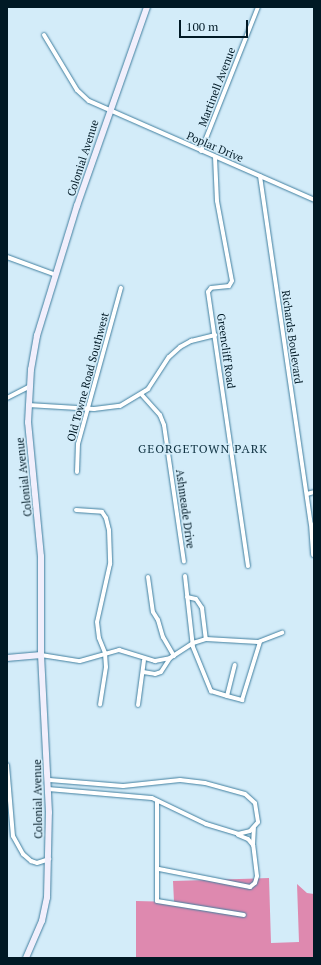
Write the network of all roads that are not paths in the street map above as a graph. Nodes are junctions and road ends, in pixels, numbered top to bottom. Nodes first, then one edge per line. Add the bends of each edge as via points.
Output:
1 (147, 7) edge
2 (258, 7) edge
3 (44, 35) dead end
4 (109, 111) junction
5 (201, 151) junction
6 (215, 157) junction
7 (260, 176) junction
8 (314, 200) edge
9 (7, 257) edge
10 (56, 275) junction
11 (122, 288) dead end
12 (215, 335) junction
13 (29, 387) junction
14 (142, 395) junction
15 (7, 398) edge
16 (28, 404) junction
17 (88, 409) junction
18 (77, 472) dead end
19 (314, 492) edge
20 (307, 494) junction
21 (76, 510) dead end
22 (314, 555) edge
23 (184, 562) dead end
24 (248, 566) dead end
25 (185, 576) dead end
26 (148, 577) dead end
27 (187, 597) junction
28 (282, 633) dead end
29 (206, 639) junction
30 (260, 642) junction
31 (192, 643) junction
32 (105, 653) junction
33 (41, 655) junction
34 (174, 656) junction
35 (7, 658) edge
36 (170, 658) junction
37 (144, 660) junction
38 (236, 665) dead end
39 (143, 672) junction
40 (227, 696) junction
41 (100, 705) dead end
42 (138, 705) dead end
43 (7, 766) edge
44 (48, 780) junction
45 (48, 789) junction
46 (157, 801) junction
47 (254, 828) junction
48 (238, 834) junction
49 (253, 845) junction
50 (49, 859) junction
51 (159, 869) junction
52 (244, 915) dead end
53 (26, 958) edge

1 - 4 main road, Colonial Avenue
2 - 5 street, Martinell Avenue
3 - 4 street, Poplar Drive via 77,90 88,101
4 - 5 street, Poplar Drive
4 - 10 main road, Colonial Avenue
5 - 6 street, Poplar Drive
6 - 7 street, Poplar Drive
6 - 12 street, Greencliff Road via 217,201 232,281 229,286 209,290
7 - 8 street, Poplar Drive
7 - 20 street, Richards Boulevard
9 - 10 street
10 - 13 main road, Colonial Avenue via 37,336
11 - 17 street, Old Towne Road Southwest
12 - 14 street via 191,341 175,351
12 - 24 street, Greencliff Road
13 - 15 street
13 - 16 main road, Colonial Avenue
14 - 17 street via 120,406
14 - 23 street, Ashmeade Drive via 160,414 164,425
16 - 17 street
16 - 33 main road, Colonial Avenue via 41,557
17 - 18 street, Old Towne Road Southwest via 78,444
19 - 20 street
20 - 22 street, Richards Boulevard
21 - 32 street via 99,511 106,518 110,564 97,622 99,638
25 - 27 street
26 - 34 street via 152,612
27 - 29 street via 196,599 202,608
27 - 31 street
28 - 30 street
29 - 30 street
29 - 31 street
30 - 40 street via 242,700
31 - 34 street
31 - 40 street via 211,691
32 - 33 street via 80,661
32 - 37 street via 125,651
32 - 41 street
33 - 35 main road
33 - 44 main road, Colonial Avenue
34 - 36 street
36 - 37 street
36 - 39 street via 161,672
37 - 39 street
38 - 40 street
39 - 42 street
43 - 50 street via 13,836 23,854 31,861 37,863
44 - 45 main road, Colonial Avenue
44 - 47 street via 138,786 180,780 213,785 251,798 259,815
45 - 46 street via 146,797
45 - 50 main road, Colonial Avenue
46 - 48 street via 206,824
46 - 51 street
47 - 48 street
47 - 49 street
48 - 49 street
49 - 51 street via 257,876 255,883 250,887
50 - 53 main road, Colonial Avenue via 47,898 42,921
51 - 52 street via 158,901

